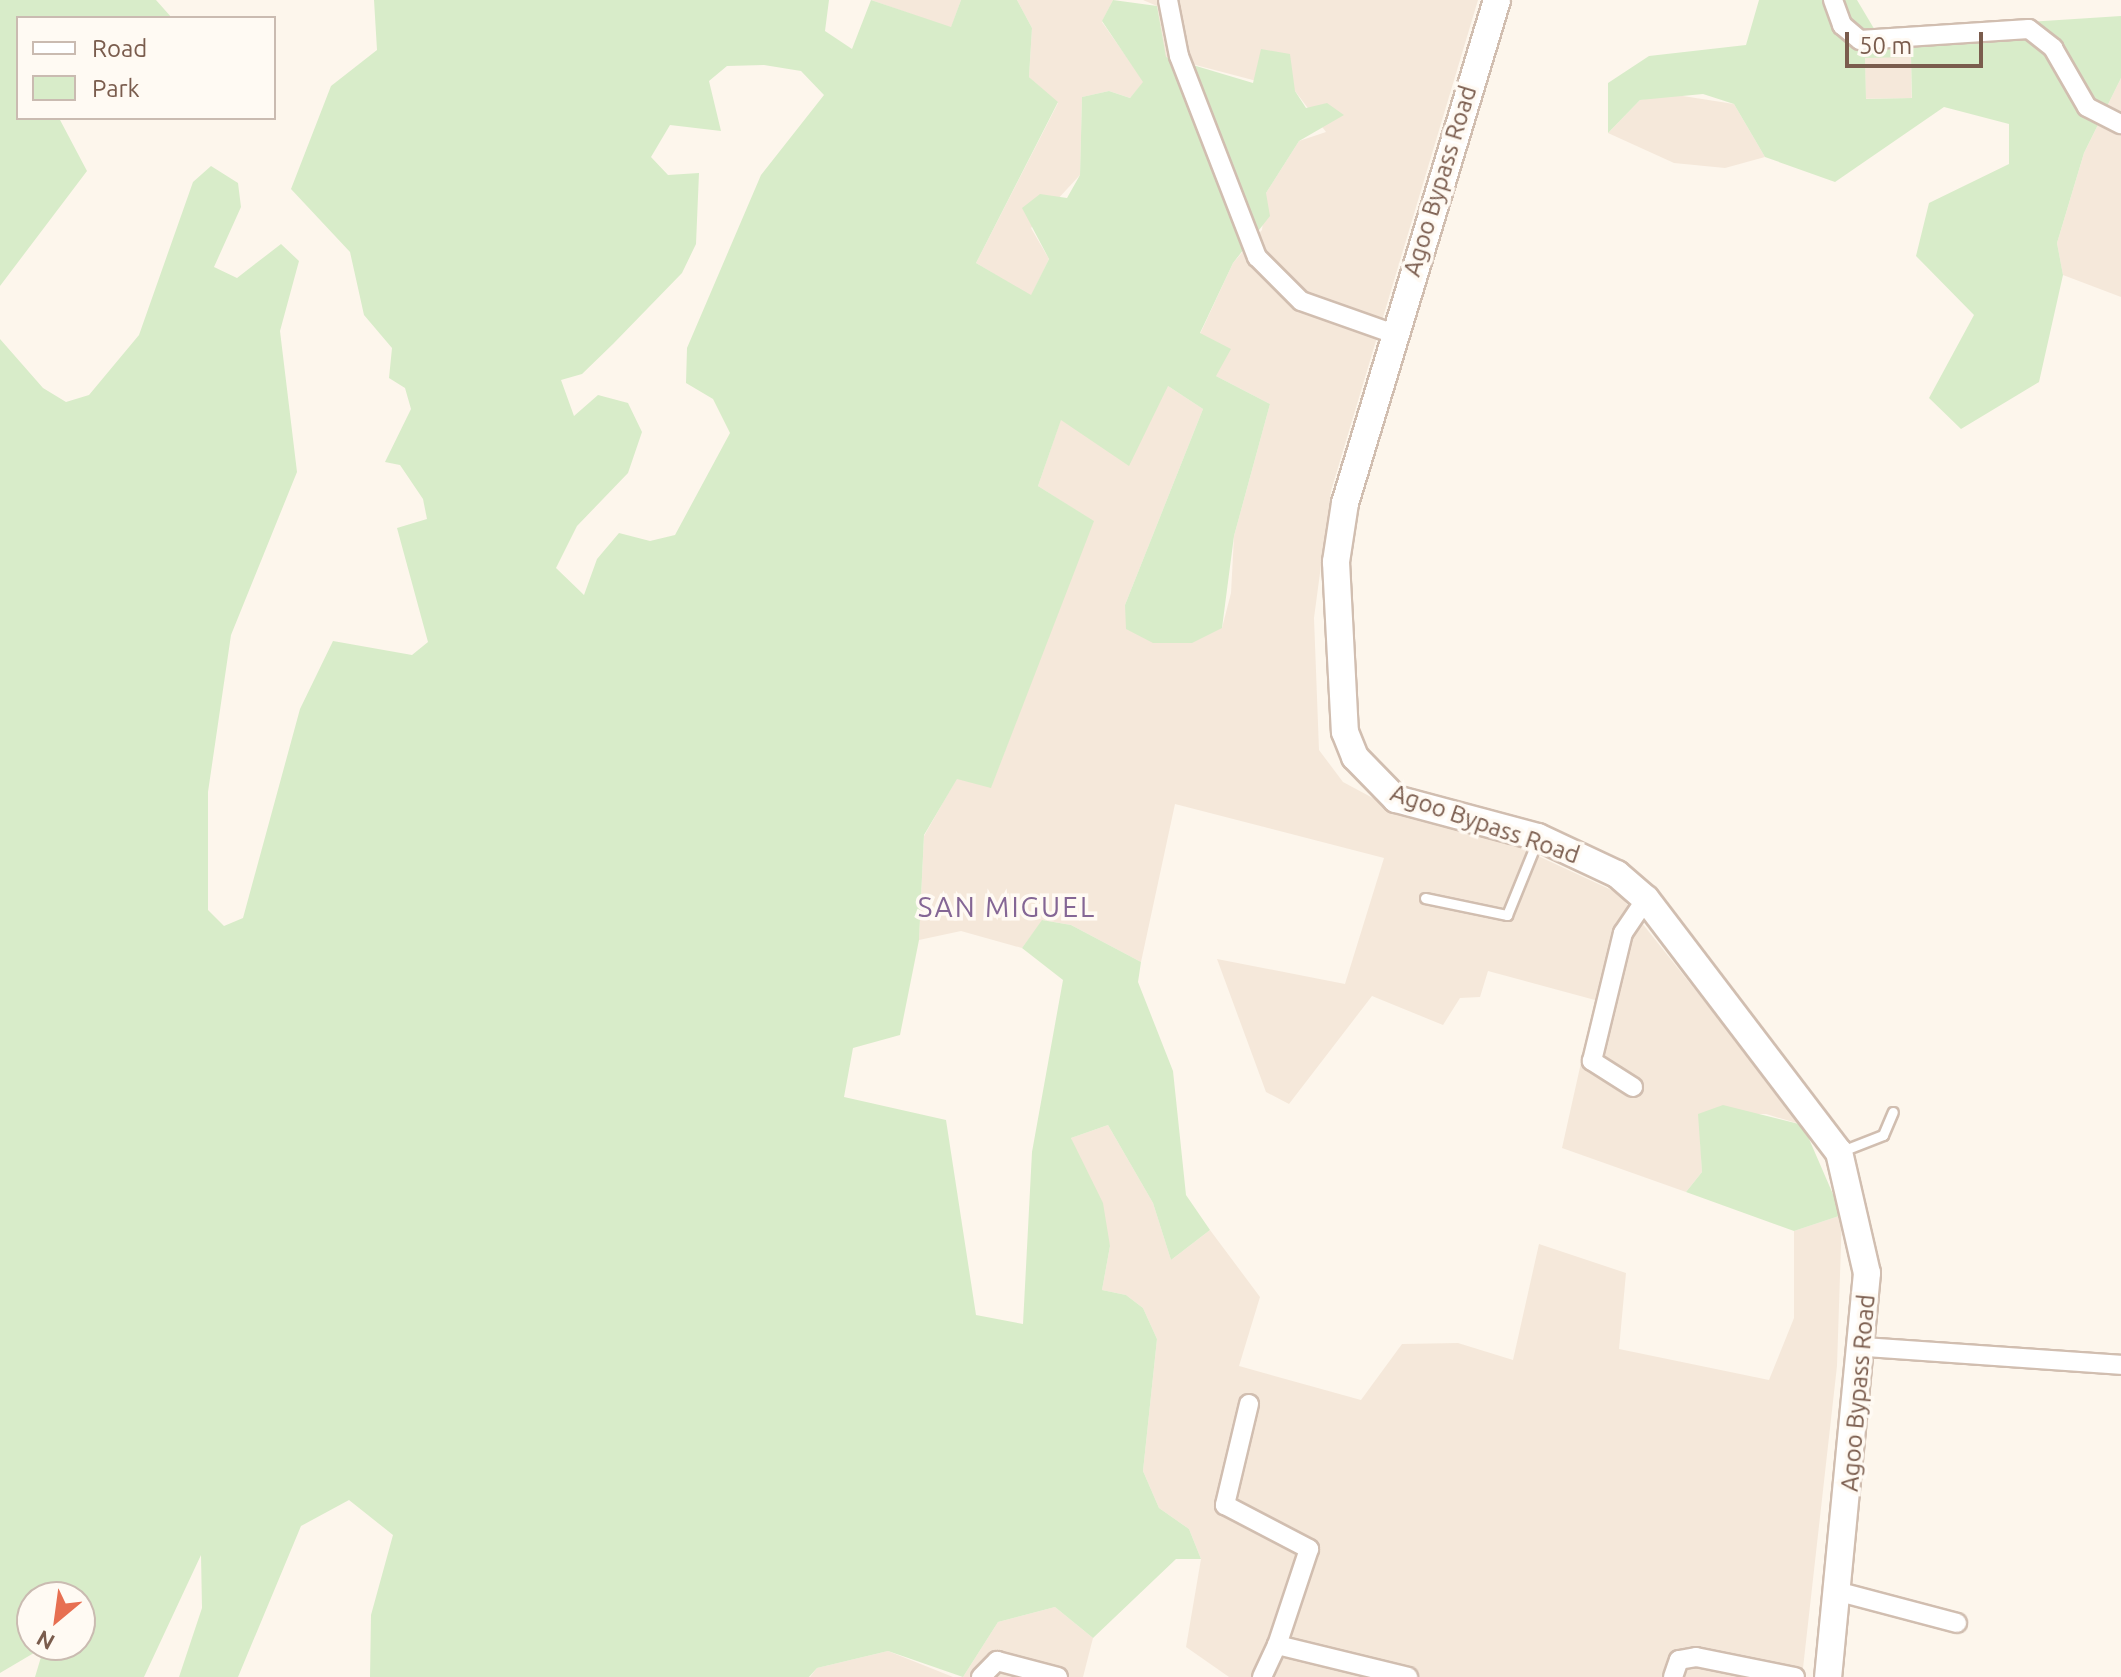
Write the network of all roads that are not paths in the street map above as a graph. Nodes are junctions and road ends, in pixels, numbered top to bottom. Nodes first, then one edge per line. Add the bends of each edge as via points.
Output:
1 (1168, 0) edge
2 (1497, 0) edge
3 (1833, 0) edge
4 (2121, 124) edge
5 (1394, 334) junction
6 (1538, 837) junction
7 (1425, 898) dead end
8 (1646, 899) junction
9 (1633, 1087) dead end
10 (1893, 1112) dead end
11 (1839, 1152) junction
12 (1865, 1347) junction
13 (2121, 1365) edge
14 (1249, 1404) dead end
15 (1840, 1592) junction
16 (1957, 1623) dead end
17 (1277, 1645) junction
18 (981, 1677) edge
19 (1058, 1677) edge
20 (1262, 1677) edge
21 (1408, 1677) edge
22 (1673, 1677) edge
23 (1795, 1677) edge
24 (1828, 1677) edge

1 - 5 street via 1179,56 1257,257 1301,301
2 - 5 street, Agoo Bypass Road
3 - 4 street via 1842,25 1860,40 2029,29 2053,48 2087,107
5 - 6 street, Agoo Bypass Road via 1338,533 1345,732 1355,757 1396,799
6 - 7 lane via 1507,915
6 - 8 street, Agoo Bypass Road via 1617,874
8 - 9 street via 1623,933 1592,1061
8 - 11 street, Agoo Bypass Road
10 - 11 lane via 1883,1135
11 - 12 street, Agoo Bypass Road via 1867,1273
12 - 13 street
12 - 15 street, Agoo Bypass Road
14 - 17 street via 1225,1505 1309,1549
15 - 16 street
15 - 24 street, Agoo Bypass Road
17 - 20 street
17 - 21 street
18 - 19 street via 997,1661
22 - 23 street via 1679,1660 1696,1657

